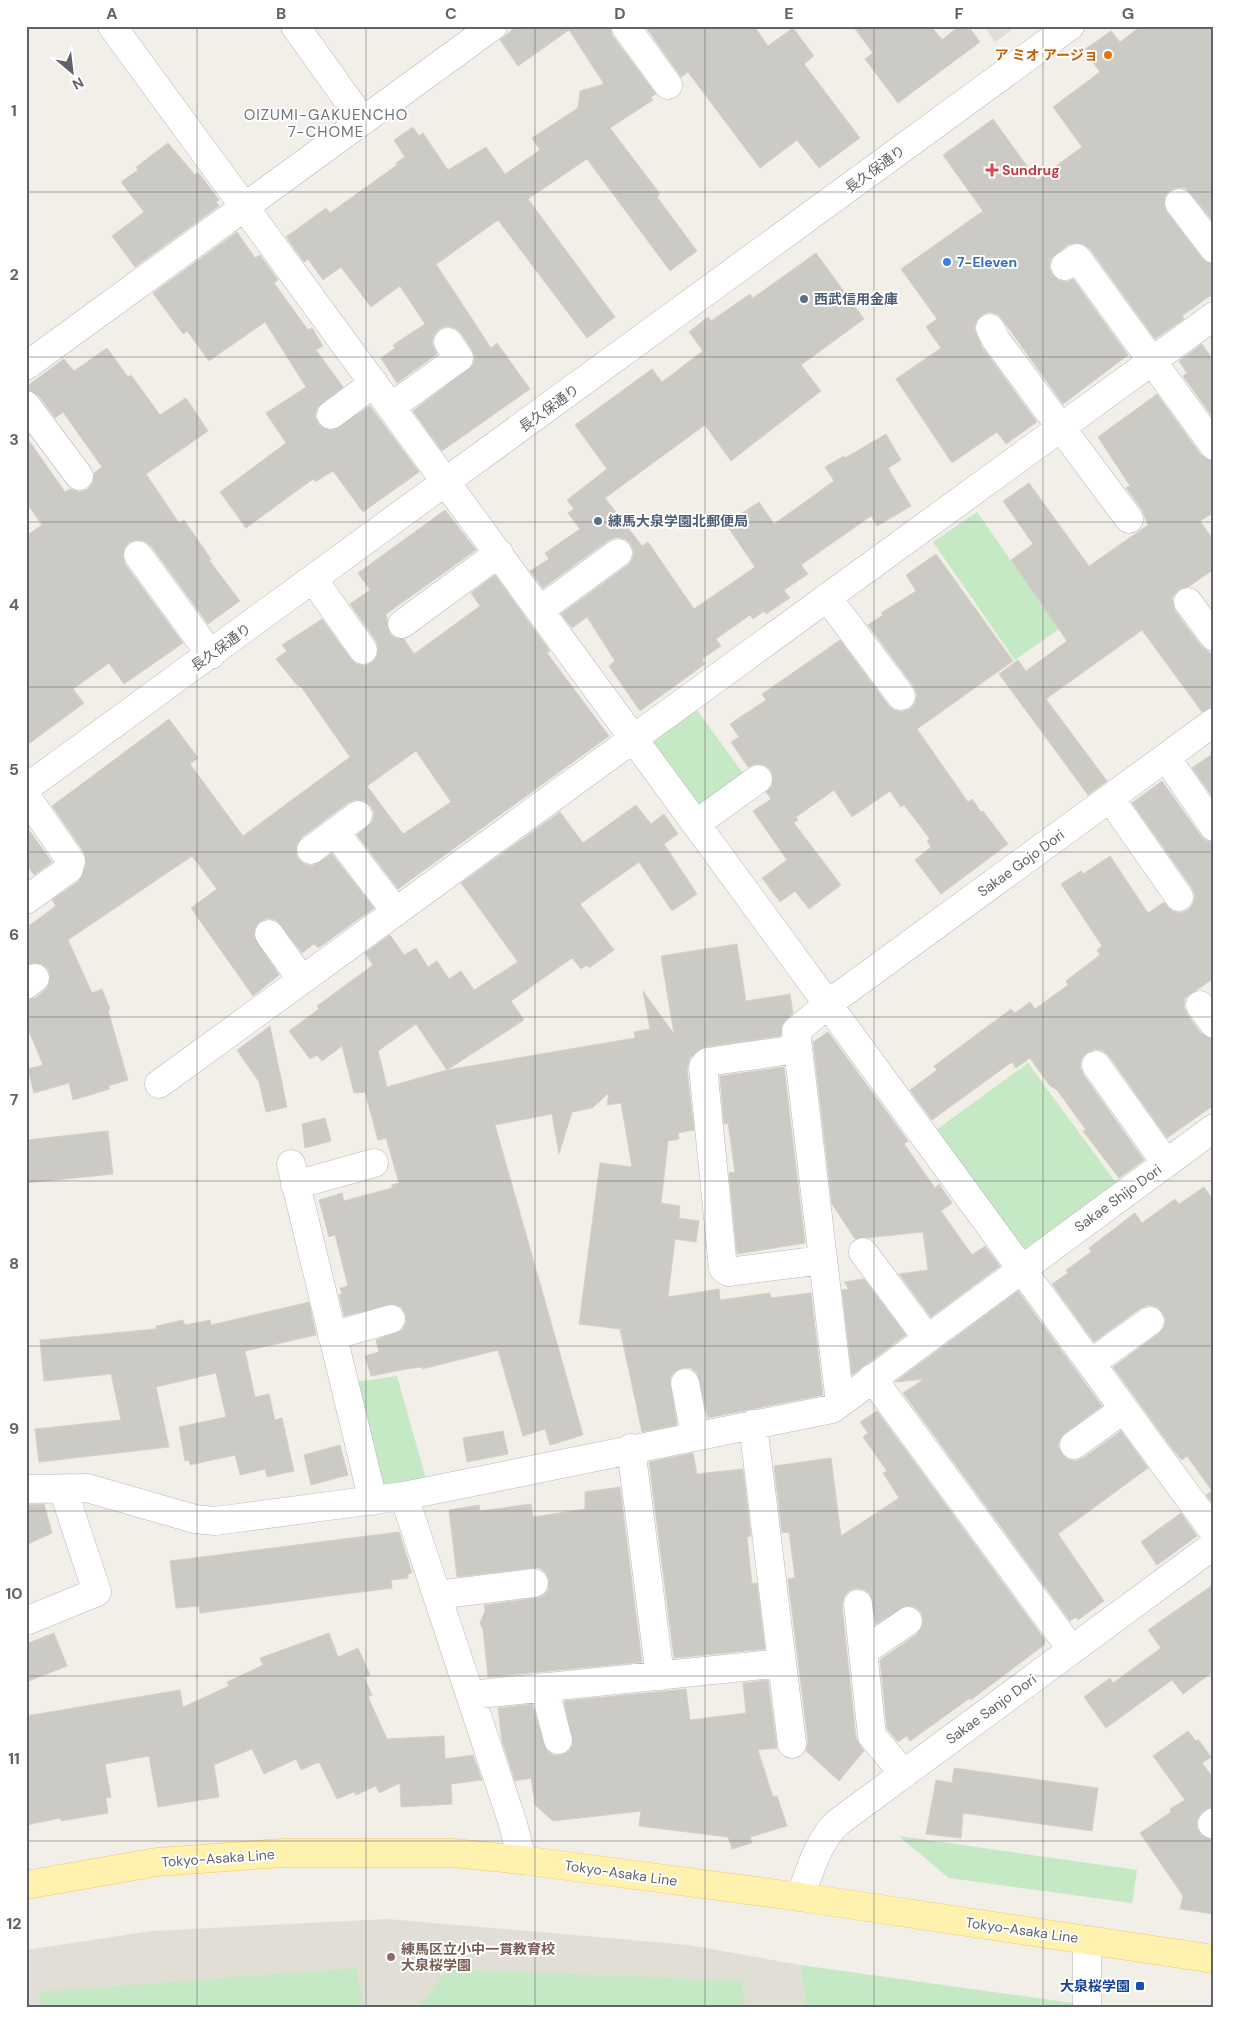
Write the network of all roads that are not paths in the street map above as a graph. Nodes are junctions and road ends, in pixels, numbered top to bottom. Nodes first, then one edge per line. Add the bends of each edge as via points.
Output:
1 (112, 26) edge
2 (295, 26) edge
3 (493, 26) edge
4 (625, 26) edge
5 (1070, 26) edge
6 (668, 85) dead end
7 (363, 121) junction
8 (1179, 203) dead end
9 (245, 207) junction
10 (1214, 249) edge
11 (1065, 266) dead end
12 (1214, 316) edge
13 (990, 328) dead end
14 (448, 342) dead end
15 (1154, 360) junction
16 (26, 366) edge
17 (374, 383) junction
18 (26, 405) edge
19 (391, 407) junction
20 (331, 414) dead end
21 (1061, 427) junction
22 (1214, 446) edge
23 (79, 476) dead end
24 (447, 482) junction
25 (1129, 520) dead end
26 (499, 553) junction
27 (138, 554) dead end
28 (618, 554) dead end
29 (313, 579) junction
30 (828, 597) junction
31 (1188, 602) dead end
32 (540, 610) junction
33 (402, 624) dead end
34 (1214, 637) edge
35 (363, 650) dead end
36 (210, 654) junction
37 (901, 696) dead end
38 (1214, 722) edge
39 (633, 739) junction
40 (1166, 757) junction
41 (758, 779) dead end
42 (26, 788) edge
43 (26, 796) edge
44 (1110, 798) junction
45 (358, 814) dead end
46 (696, 824) junction
47 (1214, 828) edge
48 (335, 832) junction
49 (311, 850) dead end
50 (1179, 897) dead end
51 (26, 900) edge
52 (396, 912) junction
53 (270, 934) dead end
54 (302, 980) junction
55 (828, 1004) junction
56 (797, 1048) junction
57 (1096, 1065) dead end
58 (159, 1084) dead end
59 (1214, 1128) edge
60 (374, 1162) dead end
61 (1166, 1163) junction
62 (863, 1252) dead end
63 (823, 1260) junction
64 (1022, 1268) junction
65 (391, 1320) dead end
66 (1150, 1320) dead end
67 (332, 1336) junction
68 (927, 1338) junction
69 (1091, 1363) junction
70 (872, 1378) junction
71 (685, 1383) dead end
72 (840, 1403) junction
73 (1124, 1409) junction
74 (753, 1424) junction
75 (695, 1435) junction
76 (1074, 1445) dead end
77 (631, 1448) junction
78 (26, 1488) edge
79 (63, 1489) junction
80 (404, 1496) junction
81 (372, 1502) junction
82 (1214, 1532) edge
83 (1214, 1545) edge
84 (534, 1583) dead end
85 (437, 1595) junction
86 (858, 1604) dead end
87 (908, 1620) dead end
88 (26, 1622) edge
89 (1072, 1650) junction
90 (863, 1652) junction
91 (782, 1662) junction
92 (660, 1676) junction
93 (544, 1688) junction
94 (470, 1695) junction
95 (558, 1740) dead end
96 (792, 1744) dead end
97 (904, 1774) junction
98 (522, 1860) junction
99 (26, 1885) edge
100 (800, 1897) junction
101 (1087, 1940) junction
102 (1214, 1959) edge
103 (1087, 2007) edge

1 - 9 street
2 - 7 street
3 - 7 street
4 - 6 street
5 - 24 street, 長久保通り
7 - 9 street
8 - 10 street
9 - 16 street
9 - 17 street
11 - 15 street via 1077,258
12 - 15 street
13 - 21 street
14 - 19 street via 459,358
15 - 21 street
15 - 22 street
17 - 19 street
17 - 20 street
18 - 23 street
19 - 24 street
21 - 25 street
21 - 30 street
24 - 26 street
24 - 29 street, 長久保通り
26 - 32 street
26 - 33 street
27 - 36 street
28 - 32 street
29 - 35 street
29 - 36 street, 長久保通り
30 - 37 street
30 - 39 street
31 - 34 street
32 - 39 street
36 - 42 street, 長久保通り
38 - 40 street, Sakae Gojo Dori
39 - 46 street
39 - 52 street
40 - 44 street, Sakae Gojo Dori
40 - 47 street
41 - 46 street
43 - 51 street via 71,861 69,869
44 - 50 street
44 - 55 street, Sakae Gojo Dori
45 - 48 street
46 - 55 street
48 - 49 street
48 - 52 street
52 - 54 street
53 - 54 street
54 - 58 street
55 - 56 street, Sakae Gojo Dori via 796,1031
55 - 64 street
56 - 63 street
56 - 63 street via 707,1062 703,1067 723,1268 728,1272
57 - 61 street
59 - 61 street, Sakae Shijo Dori
60 - 67 street via 293,1174
61 - 64 street, Sakae Shijo Dori
62 - 68 street
63 - 72 street
64 - 68 street, Sakae Shijo Dori
64 - 69 street
65 - 67 street
66 - 69 street
67 - 81 street
68 - 70 street, Sakae Shijo Dori
69 - 73 street
70 - 72 street, Sakae Shijo Dori
70 - 89 street
71 - 75 street
72 - 74 street, Sakae Shijo Dori via 832,1409
73 - 76 street
73 - 82 street
74 - 75 street, Sakae Shijo Dori
74 - 91 street
75 - 77 street, Sakae Shijo Dori
77 - 80 street, Sakae Shijo Dori
77 - 92 street
78 - 79 street, Sakae Shijo Dori
79 - 81 street, Sakae Shijo Dori via 87,1488 195,1519 215,1521
79 - 88 street via 97,1592
80 - 81 street, Sakae Shijo Dori
80 - 85 street
83 - 89 street, Sakae Sanjo Dori
84 - 85 street
85 - 94 street
86 - 90 street
87 - 90 street
89 - 97 street, Sakae Sanjo Dori
90 - 97 street via 872,1736
91 - 92 street
91 - 96 street
92 - 93 street
93 - 94 street
93 - 95 street
94 - 98 street
97 - 100 street, Sakae Sanjo Dori via 830,1830 818,1850
98 - 99 main road, Tokyo-Asaka Line via 452,1853 283,1853 157,1862
98 - 100 main road, Tokyo-Asaka Line
100 - 101 main road, Tokyo-Asaka Line
101 - 102 main road, Tokyo-Asaka Line
101 - 103 street

